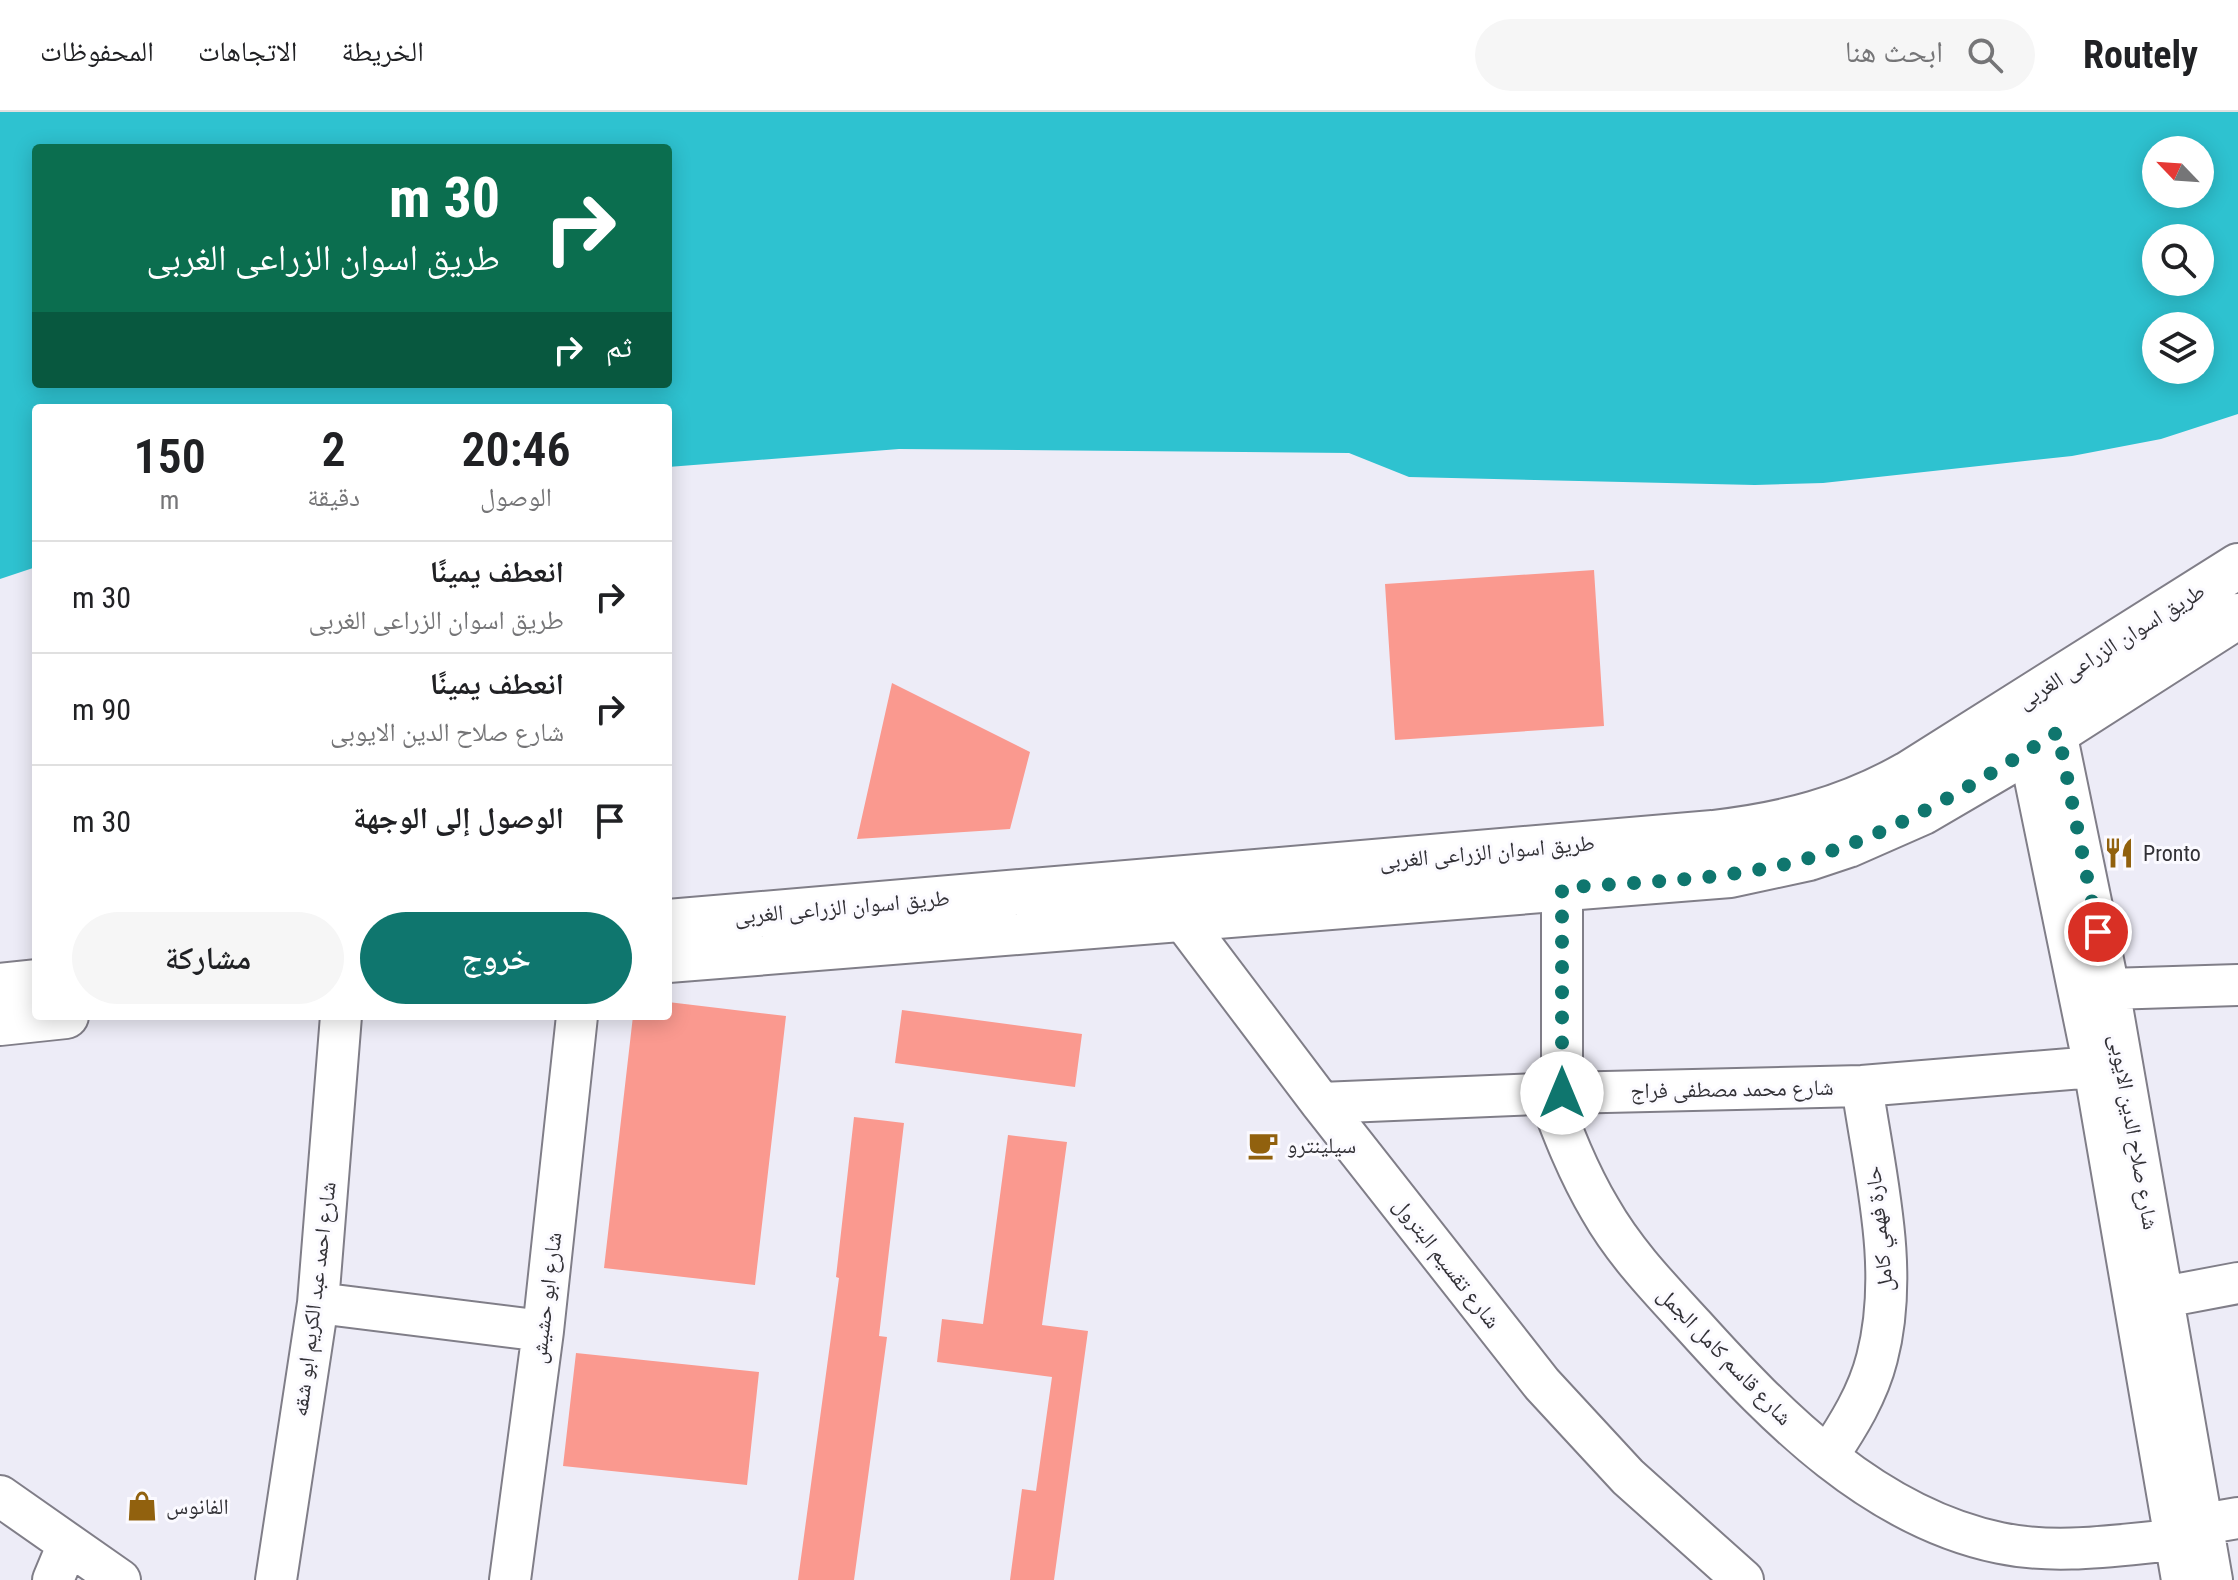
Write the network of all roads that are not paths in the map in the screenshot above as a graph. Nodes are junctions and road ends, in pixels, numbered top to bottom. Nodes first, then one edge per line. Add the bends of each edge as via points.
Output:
1 (2238, 566) edge
2 (2238, 616) edge
3 (2030, 696) junction
4 (2044, 741) junction
5 (1562, 888) junction
6 (1182, 919) junction
7 (672, 922) edge
8 (672, 960) edge
9 (32, 982) edge
10 (2238, 985) edge
11 (0, 986) edge
12 (2109, 989) junction
13 (32, 1020) edge
14 (341, 1020) edge
15 (577, 1020) edge
16 (0, 1023) edge
17 (2094, 1067) junction
18 (1862, 1086) junction
19 (1555, 1093) junction
20 (1321, 1103) junction
21 (2238, 1283) edge
22 (2164, 1297) junction
23 (318, 1303) junction
24 (543, 1331) junction
25 (1828, 1456) junction
26 (0, 1496) edge
27 (2205, 1527) edge
28 (60, 1562) edge
29 (120, 1580) edge
30 (276, 1580) edge
31 (510, 1580) edge
32 (1743, 1580) edge
33 (2182, 1580) edge
34 (2212, 1580) edge

1 - 3 main road, طريق اسوان الزراعى الغربى
2 - 4 main road, طريق اسوان الزراعى الغربى
3 - 4 street, شارع صلاح الدين الايوبى
3 - 7 main road, طريق اسوان الزراعى الغربى via 1872,794 1755,829
4 - 5 main road, طريق اسوان الزراعى الغربى via 1886,830 1809,858 1730,875
4 - 12 street, شارع صلاح الدين الايوبى
4 - 17 street, شارع صلاح الدين الايوبى
5 - 6 main road, طريق اسوان الزراعى الغربى
5 - 19 street
6 - 8 main road, طريق اسوان الزراعى الغربى
6 - 20 street, شارع تقسيم البترول
9 - 11 main road
10 - 12 street
12 - 22 street, شارع صلاح الدين الايوبى
13 - 16 main road
14 - 23 street, شارع احمد عبد الكريم ابو شقه
15 - 24 street, شارع ابو حشيش
17 - 18 street, شارع محمد مصطفى فراج
17 - 27 street, شارع صلاح الدين الايوبى
18 - 19 street, شارع محمد مصطفى فراج
18 - 25 street, حارة فهمي كامل via 1885,1246 1887,1304 1877,1360 1855,1414
19 - 20 street, شارع محمد مصطفى فراج
19 - 25 street, شارع قاسم كامل الجمل via 1571,1153 1601,1211 1638,1264 1775,1412
20 - 32 street, شارع تقسيم البترول via 1542,1384 1628,1477
21 - 22 street
22 - 27 street, شارع صلاح الدين الايوبى
23 - 24 street
23 - 30 street, شارع احمد عبد الكريم ابو شقه
24 - 31 street, شارع ابو حشيش
25 - 27 street, شارع قاسم كامل الجمل via 1890,1500 1944,1527 2001,1543 2060,1549
26 - 28 street
27 - 33 street, شارع صلاح الدين الايوبى
27 - 34 street, شارع صلاح الدين الايوبى
28 - 29 street

